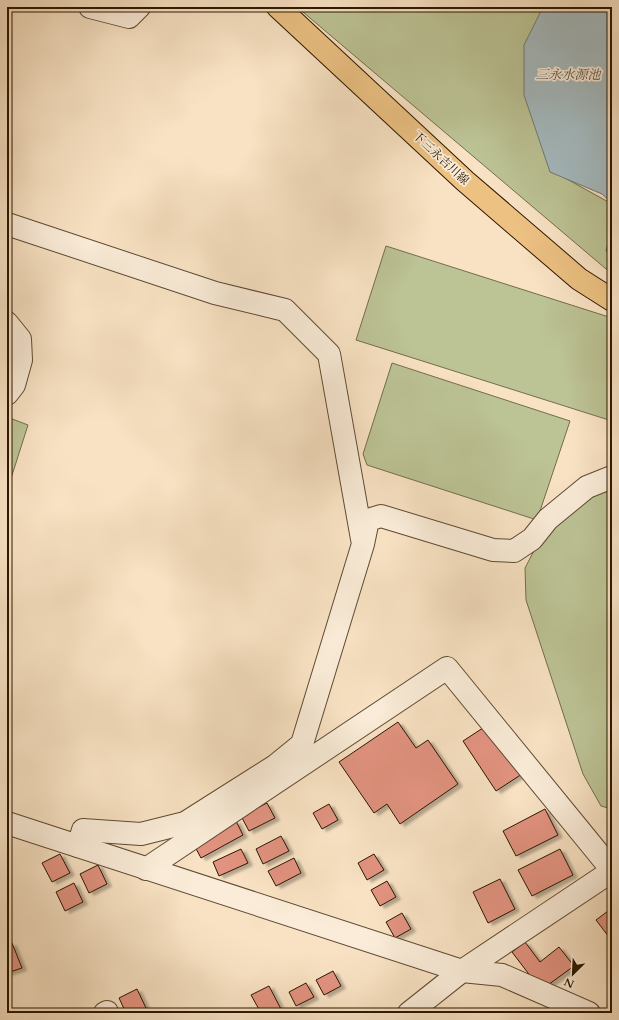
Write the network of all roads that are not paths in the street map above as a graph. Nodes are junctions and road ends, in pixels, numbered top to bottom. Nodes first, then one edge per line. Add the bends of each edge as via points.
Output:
1 (90, 7) edge
2 (139, 7) edge
3 (278, 7) edge
4 (7, 224) edge
5 (612, 300) edge
6 (7, 323) edge
7 (7, 394) edge
8 (612, 477) edge
9 (363, 544) junction
10 (7, 823) edge
11 (78, 846) junction
12 (146, 869) junction
13 (612, 871) edge
14 (462, 971) junction
15 (409, 1013) edge
16 (589, 1013) edge

1 - 2 street via 129,17
3 - 5 main road, 下三永吉川線 via 465,181 579,279
4 - 9 street via 216,293 286,310 329,354
6 - 7 street via 20,339 21,360 14,385
8 - 9 street via 586,487 548,519 532,539 514,551 492,550 381,516 368,520
9 - 11 street via 302,744 275,766 185,823 141,834 83,830
10 - 11 street
11 - 12 street
12 - 13 street via 447,668
12 - 14 street
13 - 14 street
14 - 15 street
14 - 16 street via 502,975

